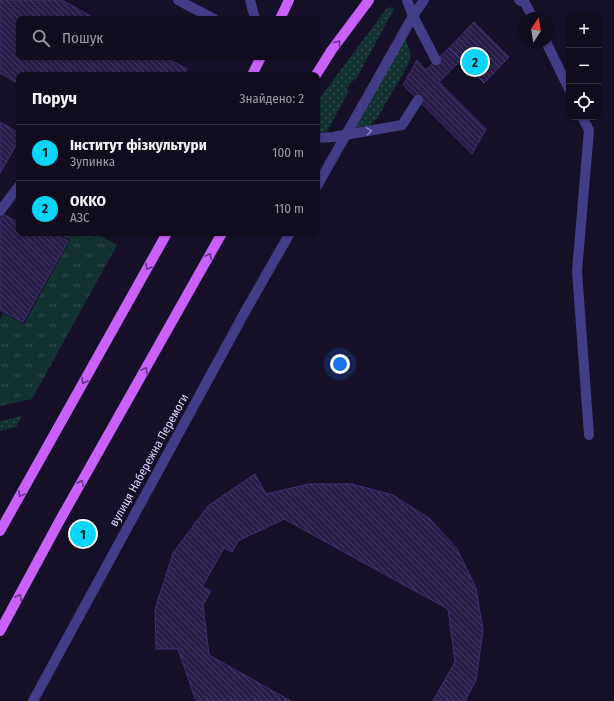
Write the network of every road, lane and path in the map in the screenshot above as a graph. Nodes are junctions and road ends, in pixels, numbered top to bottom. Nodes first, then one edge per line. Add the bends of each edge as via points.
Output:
1 (178, 0) edge
2 (250, 0) edge
3 (289, 0) edge
4 (369, 0) edge
5 (407, 0) edge
6 (424, 0) edge
7 (519, 0) edge
8 (530, 12) edge
9 (208, 16) edge
10 (254, 16) edge
11 (281, 16) edge
12 (413, 16) junction
13 (549, 48) edge
14 (260, 60) edge
15 (436, 60) dead end
16 (254, 72) edge
17 (318, 72) edge
18 (567, 84) edge
19 (418, 100) dead end
20 (584, 120) edge
21 (347, 134) junction
22 (320, 138) edge
23 (320, 181) edge
24 (16, 190) edge
25 (0, 211) edge
26 (163, 236) edge
27 (220, 236) edge
28 (288, 236) edge
29 (589, 435) dead end
30 (0, 532) edge
31 (0, 631) edge
32 (33, 701) edge

1 - 9 street
2 - 10 street
3 - 11 main road
17 -> 4 main road
5 - 12 street
6 - 12 street
7 - 8 street via 525,3
12 - 15 street
12 - 21 street
13 - 18 street
14 - 16 main road
21 -> 19 street via 402,125
20 - 29 street via 589,130 577,271
21 - 22 street
21 - 23 street
24 - 25 street
26 -> 30 main road
31 -> 27 main road
28 - 32 street, вулиця Набережна Перемоги

